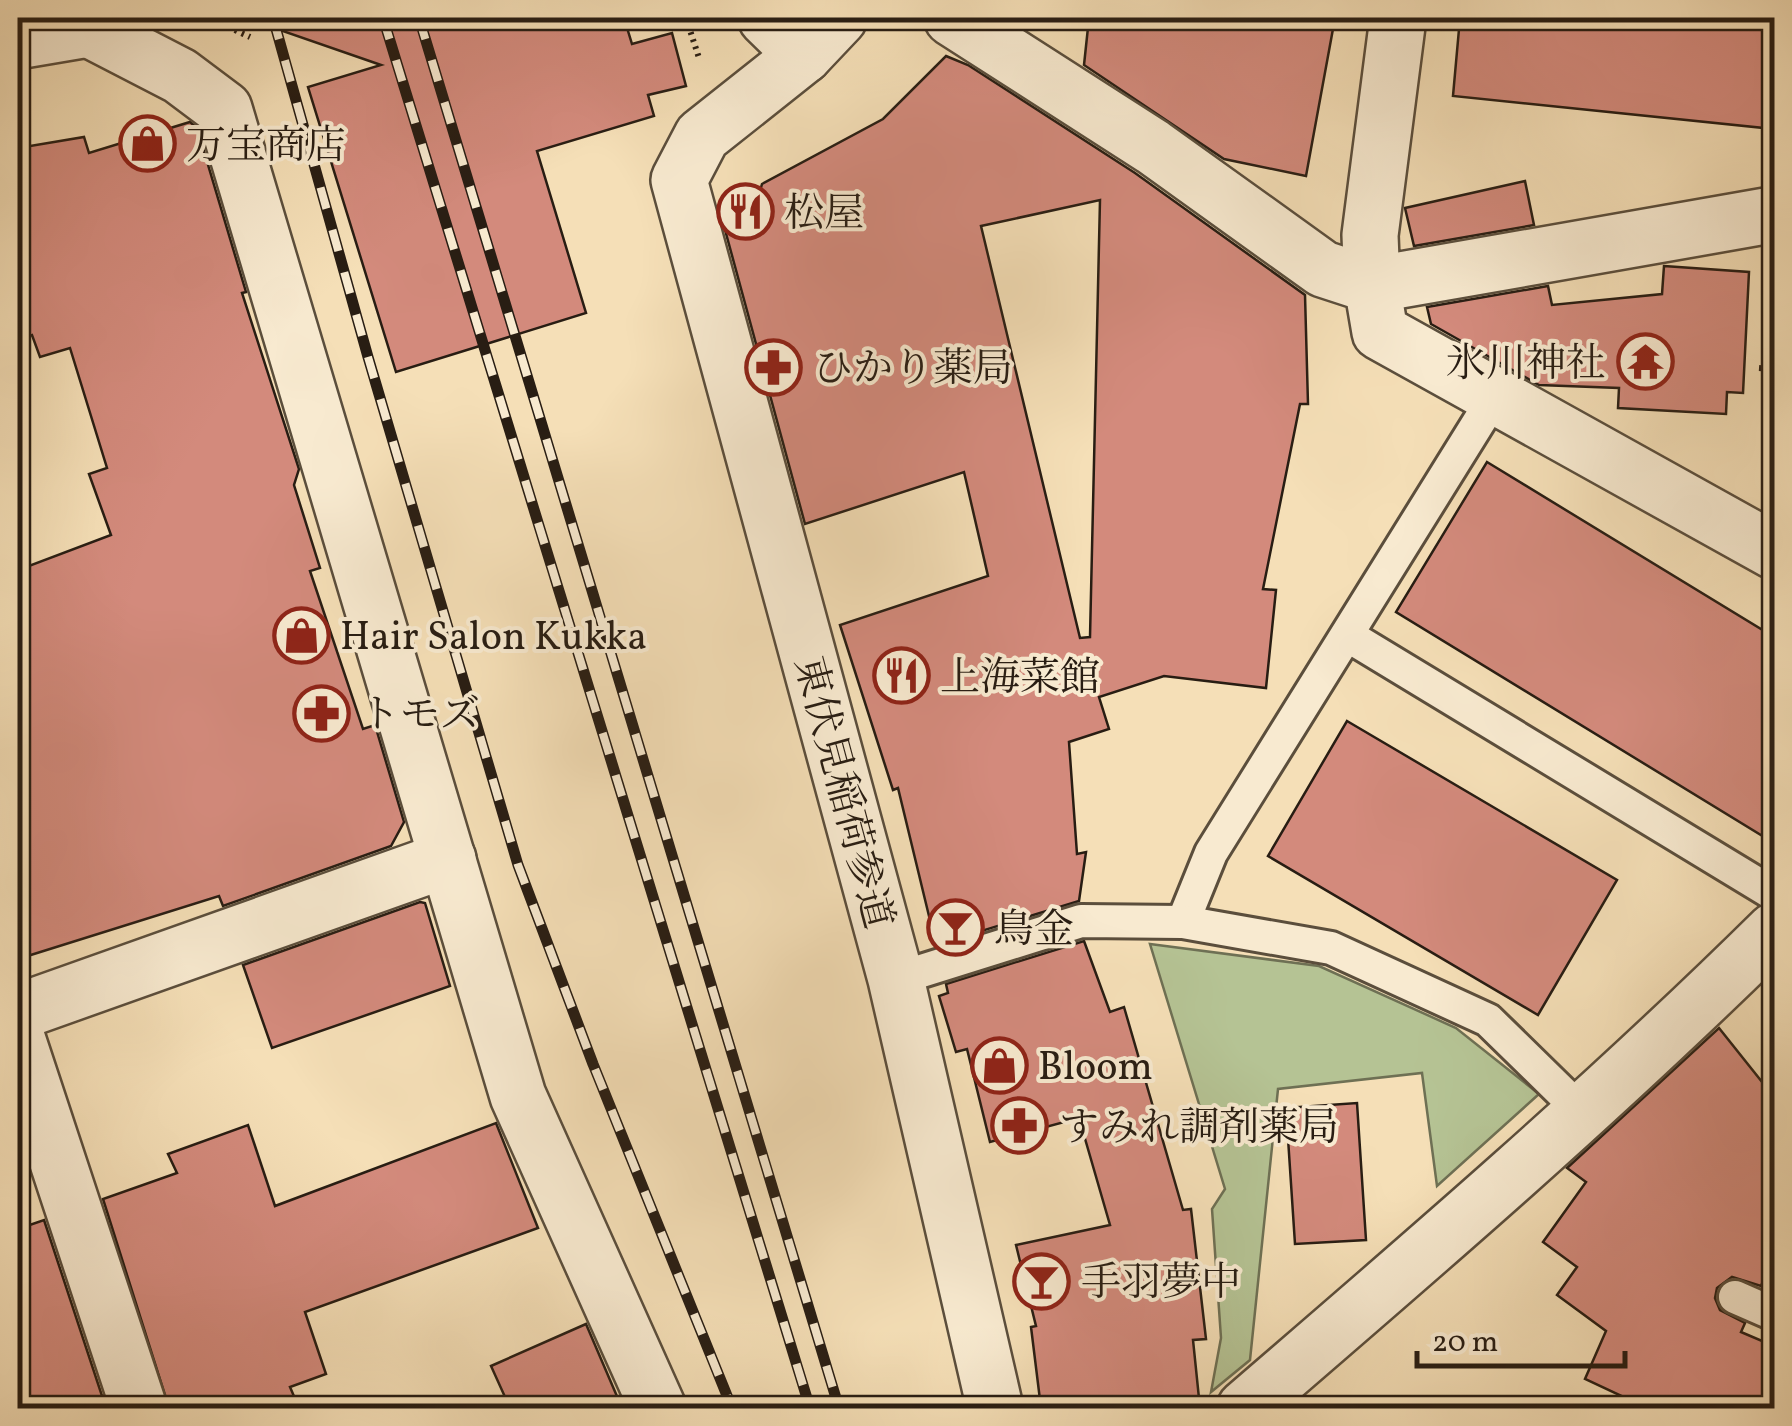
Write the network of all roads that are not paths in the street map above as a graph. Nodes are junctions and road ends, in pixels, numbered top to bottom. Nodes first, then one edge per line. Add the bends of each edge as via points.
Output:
1 (766, 18) edge
2 (952, 18) edge
3 (1398, 18) edge
4 (88, 23) edge
5 (822, 36) edge
6 (18, 41) edge
7 (1771, 216) dead end
8 (1372, 285) junction
9 (1496, 396) junction
10 (1774, 551) edge
11 (1347, 635) junction
12 (448, 859) junction
13 (1774, 894) edge
14 (1183, 922) junction
15 (1774, 931) edge
16 (896, 979) junction
17 (18, 1012) edge
18 (18, 1041) edge
19 (1582, 1112) junction
20 (1735, 1298) dead end
21 (1774, 1314) edge
22 (139, 1408) edge
23 (658, 1408) edge
24 (995, 1408) edge
25 (1245, 1408) edge

1 - 5 street
2 - 8 street via 1153,146 1324,269
3 - 8 street via 1370,235
4 - 6 street
4 - 12 street via 224,109
5 - 16 street, 東伏見稲荷参道 via 702,136 678,180
7 - 8 street
8 - 9 street via 1380,332
9 - 10 street
9 - 11 lane
11 - 13 lane
11 - 14 lane via 1210,853
12 - 17 street
12 - 23 street via 518,1096
14 - 16 lane via 1081,921
14 - 19 lane via 1332,948 1488,1020
15 - 19 street
16 - 24 street, 東伏見稲荷参道
18 - 22 street
19 - 25 street
20 - 21 lane

